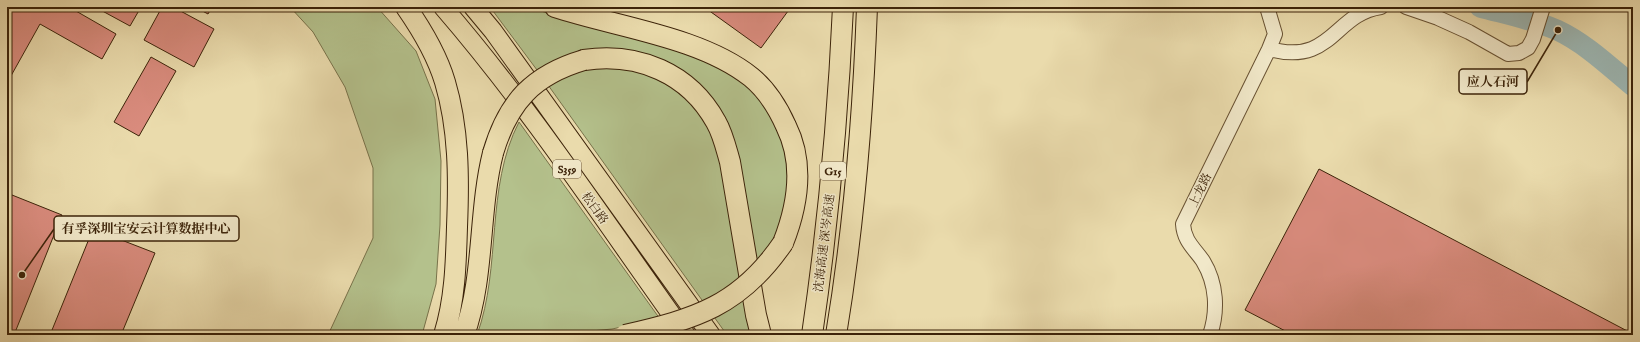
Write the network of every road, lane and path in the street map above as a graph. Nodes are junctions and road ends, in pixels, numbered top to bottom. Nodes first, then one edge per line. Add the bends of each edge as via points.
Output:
1 (406, 7) edge
2 (443, 7) edge
3 (474, 7) edge
4 (555, 7) edge
5 (843, 7) edge
6 (867, 7) edge
7 (1267, 7) edge
8 (1381, 7) edge
9 (1406, 7) edge
10 (1543, 8) edge
11 (1269, 49) junction
12 (848, 251) junction
13 (444, 335) edge
14 (464, 335) edge
15 (625, 335) edge
16 (686, 335) edge
17 (711, 335) edge
18 (761, 335) edge
19 (812, 335) edge
20 (836, 335) edge
21 (846, 335) edge
22 (1210, 335) edge

1 - 13 highway via 434,53 445,81 456,137 456,270
2 - 16 main road, 松白路 / S359 via 531,118
3 - 17 main road, 松白路 / S359
4 - 15 highway, bridge via 687,44 731,64 752,78 769,96 793,138 798,182 796,203 783,243 770,262 737,294 718,305 669,325
5 - 19 highway, 沈海高速 深岑高速 / G15 via 835,146
6 - 12 highway, 沈海高速 深岑高速 / G15 via 861,121
7 - 11 street, 上龙路 via 1275,34
8 - 11 street via 1361,14 1316,48 1301,53
9 - 10 street via 1469,32 1508,54 1519,53 1528,48
11 - 22 street, 上龙路 via 1183,224 1184,234 1204,262 1212,280 1216,299
12 - 20 highway, 沈海高速 深岑高速 / G15
12 - 21 highway
14 - 18 highway, bridge via 479,270 486,194 493,153 506,118 526,92 551,72 584,60 620,58 644,62 667,72 703,103 716,121 731,169

